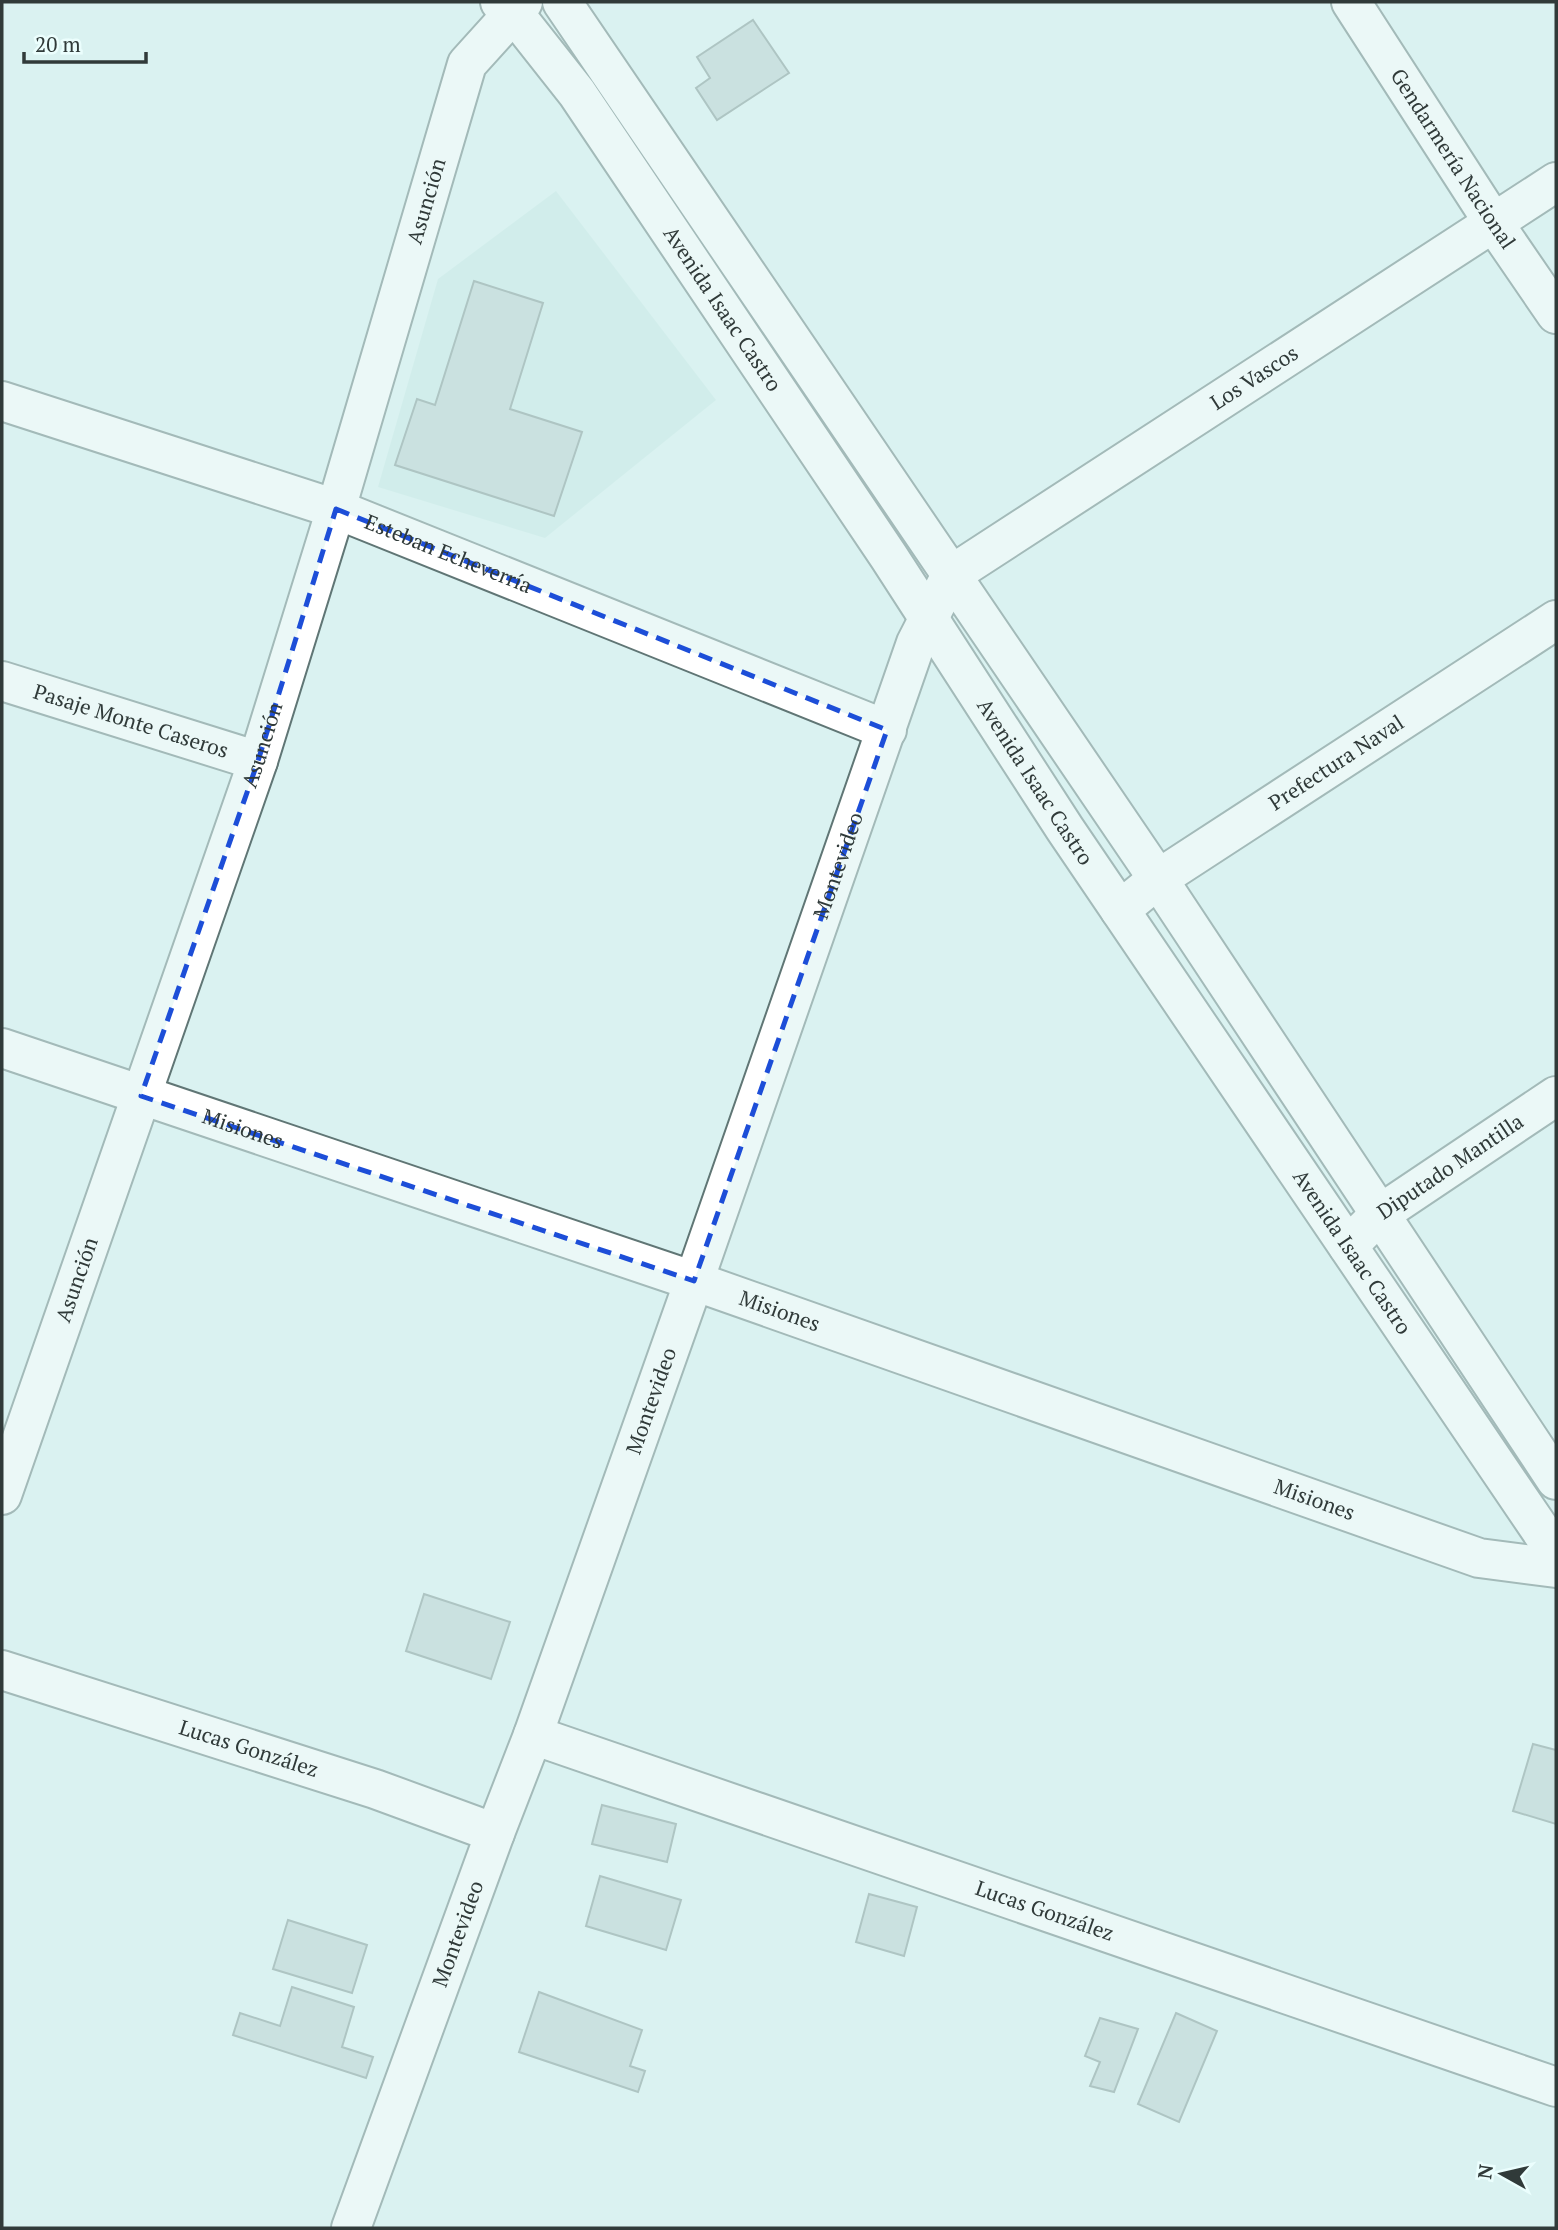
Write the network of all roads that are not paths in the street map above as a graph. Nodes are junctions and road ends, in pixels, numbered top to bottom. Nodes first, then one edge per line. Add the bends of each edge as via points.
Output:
1 (562, 2) edge
2 (1351, 2) edge
3 (512, 5) edge
4 (1556, 182) edge
5 (1493, 222) junction
6 (1556, 314) edge
7 (2, 401) edge
8 (336, 509) junction
9 (951, 575) junction
10 (928, 618) junction
11 (1556, 620) edge
12 (2, 681) edge
13 (887, 730) junction
14 (258, 761) junction
15 (1158, 879) junction
16 (1120, 910) junction
17 (2, 1048) edge
18 (141, 1096) junction
19 (1556, 1096) edge
20 (1380, 1214) junction
21 (1348, 1246) junction
22 (694, 1281) junction
23 (1556, 1480) edge
24 (2, 1495) edge
25 (1556, 1553) edge
26 (1556, 1568) edge
27 (2, 1671) edge
28 (533, 1735) junction
29 (495, 1833) junction
30 (1556, 2087) edge
31 (351, 2228) edge

1 - 9 street, Avenida Isaac Castro
2 - 5 street, Gendarmería Nacional
3 - 8 street, Asunción via 467,64
3 - 10 street, Avenida Isaac Castro via 577,93
4 - 5 street, Los Vascos
5 - 6 street, Gendarmería Nacional
5 - 9 street, Los Vascos
7 - 8 street, Esteban Echeverría
8 - 13 street, Esteban Echeverría
8 - 14 street, Asunción
9 - 10 street, Montevideo
9 - 15 street, Avenida Isaac Castro
10 - 13 street, Montevideo
10 - 16 street, Avenida Isaac Castro
11 - 15 street, Prefectura Naval
12 - 14 street, Pasaje Monte Caseros
13 - 22 street, Montevideo
14 - 18 street, Asunción
15 - 16 street, Prefectura Naval
15 - 20 street, Avenida Isaac Castro
16 - 21 street, Avenida Isaac Castro
17 - 18 street, Misiones
18 - 22 street, Misiones
18 - 24 street, Asunción
19 - 20 street, Diputado Mantilla
20 - 21 street, Diputado Mantilla
20 - 23 street, Avenida Isaac Castro
21 - 25 street, Avenida Isaac Castro
22 - 26 street, Misiones via 1479,1558
22 - 28 street, Montevideo
27 - 29 street, Lucas González via 375,1789
28 - 29 street, Montevideo
28 - 30 street, Lucas González
29 - 31 street, Montevideo

